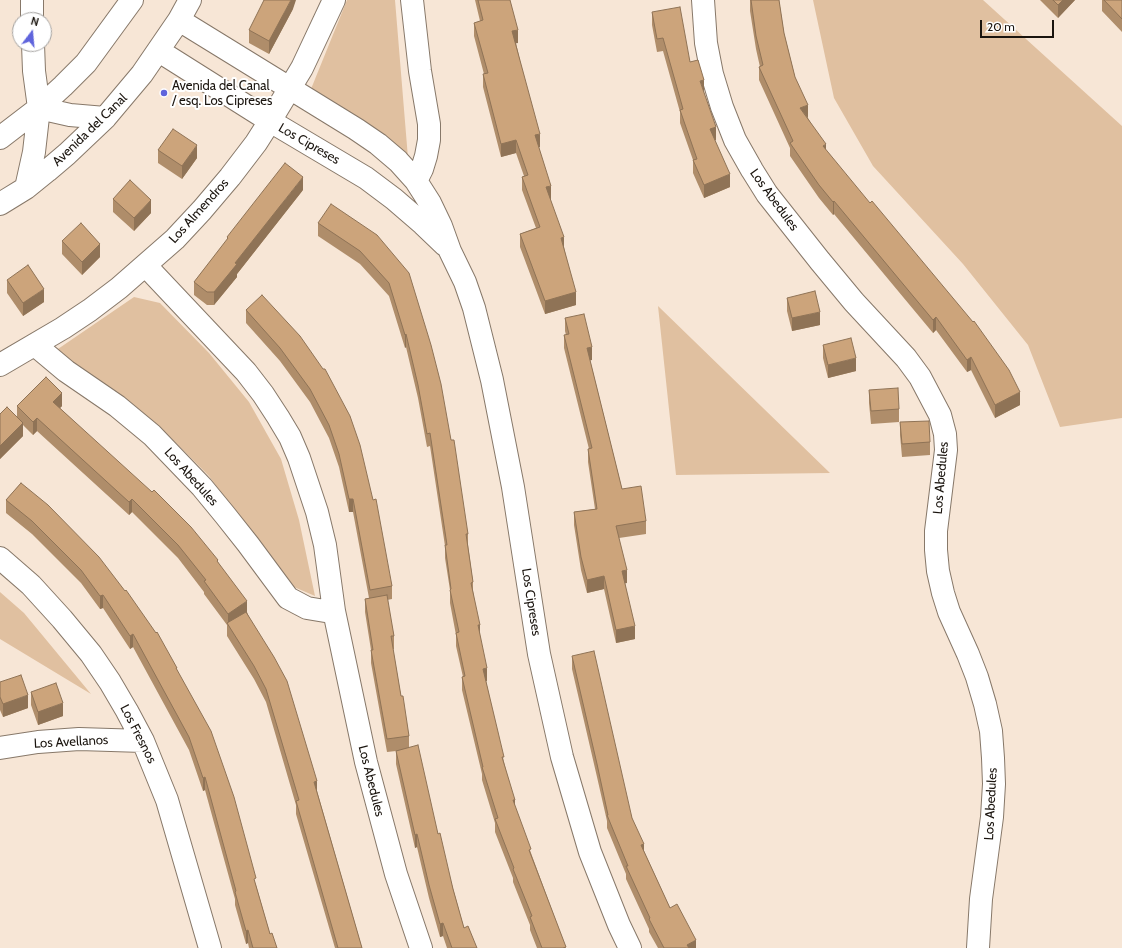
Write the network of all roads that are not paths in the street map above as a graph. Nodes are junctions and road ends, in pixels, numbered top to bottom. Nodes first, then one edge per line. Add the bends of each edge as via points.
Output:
1 (32, 0) edge
2 (132, 0) edge
3 (190, 0) edge
4 (334, 0) edge
5 (412, 0) edge
6 (703, 0) edge
7 (32, 12) edge
8 (179, 20) junction
9 (159, 51) junction
10 (33, 52) edge
11 (63, 86) junction
12 (290, 89) junction
13 (39, 108) junction
14 (70, 115) junction
15 (106, 118) junction
16 (270, 121) junction
17 (0, 138) edge
18 (416, 181) junction
19 (26, 188) junction
20 (0, 204) edge
21 (450, 250) junction
22 (146, 266) junction
23 (35, 345) junction
24 (0, 365) edge
25 (0, 558) edge
26 (334, 611) junction
27 (143, 740) junction
28 (0, 748) edge
29 (210, 948) edge
30 (421, 948) edge
31 (630, 948) edge
32 (978, 948) edge

1 - 7 street
2 - 11 street via 86,63
3 - 8 street, Avenida del Canal
4 - 12 street, Los Almendros via 308,58
5 - 18 street via 429,124 426,156
6 - 32 street, Los Abedules via 706,43 712,74 724,114 752,170 767,194 820,261 906,358 920,377 940,415 946,450 936,531 938,572 949,612 968,654 985,704 993,758 992,817 981,899
8 - 9 street, Avenida del Canal
8 - 12 street, Los Cipreses
9 - 15 street, Avenida del Canal
9 - 16 street, Los Cipreses
10 - 13 street
11 - 13 street
11 - 14 street via 65,106
12 - 16 street, Los Almendros
12 - 18 street, Los Cipreses via 378,144
13 - 14 street
13 - 17 street
13 - 19 street via 34,152
14 - 15 street
15 - 19 street, Avenida del Canal
16 - 21 street, Los Cipreses via 366,178 394,199
16 - 22 street, Los Almendros via 256,143 202,210
18 - 21 street, Los Cipreses via 442,226
19 - 20 street, Avenida del Canal
21 - 31 street, Los Cipreses via 474,308 492,380 513,487 539,654 562,758 590,852
22 - 23 street, Los Almendros via 90,310
22 - 26 street, Los Abedules via 246,372 290,437 308,480 317,512 325,545
23 - 24 street, Los Almendros
23 - 26 street, Los Abedules via 66,372 118,406 152,435 225,515 288,598 307,608
25 - 27 street, Los Fresnos via 47,601 91,654
26 - 30 street, Los Abedules via 380,818
27 - 28 street, Los Avellanos via 79,739
27 - 29 street, Los Fresnos via 167,800

